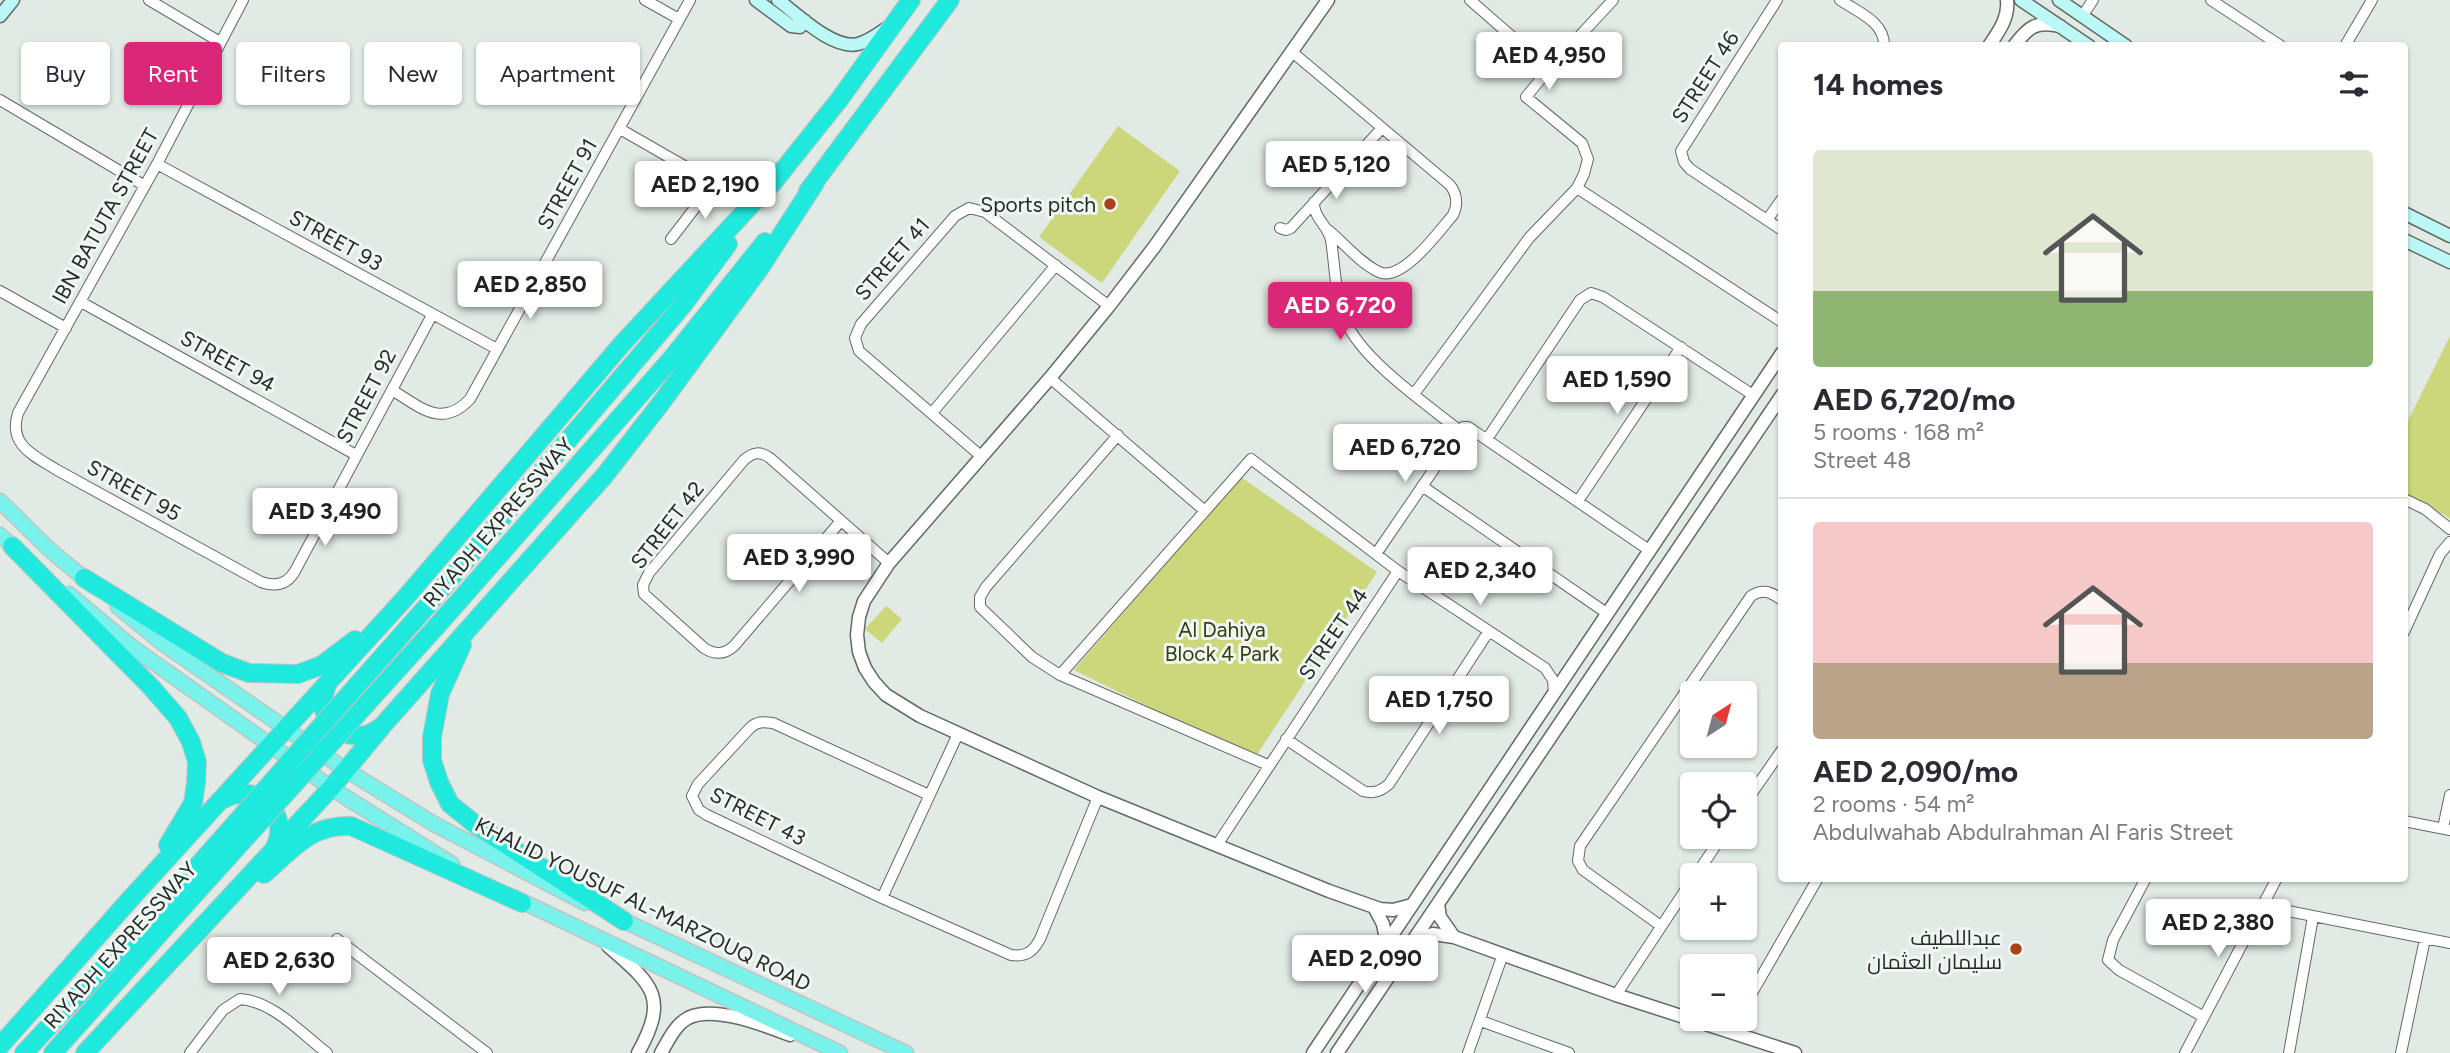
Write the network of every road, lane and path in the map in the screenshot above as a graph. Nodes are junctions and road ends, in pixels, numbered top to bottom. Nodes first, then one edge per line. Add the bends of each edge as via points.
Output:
1 (149, 0) edge
2 (243, 0) edge
3 (645, 0) edge
4 (690, 0) edge
5 (756, 0) edge
6 (778, 0) edge
7 (910, 0) edge
8 (950, 0) edge
9 (1328, 0) edge
10 (1470, 0) edge
11 (1613, 0) edge
12 (1777, 0) edge
13 (1840, 0) edge
14 (2007, 0) edge
15 (2021, 0) edge
16 (2060, 0) edge
17 (2093, 0) edge
18 (2211, 0) edge
19 (2372, 0) edge
20 (2082, 15) junction
21 (680, 19) junction
22 (806, 21) junction
23 (2061, 26) junction
24 (220, 42) joint
25 (1884, 42) edge
26 (1992, 42) edge
27 (1993, 42) edge
28 (2009, 42) edge
29 (2016, 42) edge
30 (2084, 42) edge
31 (2120, 42) edge
32 (2275, 42) edge
33 (2346, 42) edge
34 (1291, 51) junction
35 (1549, 69) junction
36 (0, 100) edge
37 (187, 105) edge
38 (620, 129) junction
39 (1381, 129) junction
40 (157, 164) junction
41 (778, 176) junction
42 (816, 183) junction
43 (145, 186) junction
44 (1577, 188) junction
45 (1314, 202) junction
46 (1778, 205) edge
47 (2408, 215) edge
48 (1767, 220) junction
49 (1778, 227) edge
50 (1280, 228) dead end
51 (1328, 230) junction
52 (2450, 236) edge
53 (671, 239) dead end
54 (2408, 242) edge
55 (2450, 262) edge
56 (1056, 265) junction
57 (0, 290) edge
58 (80, 302) junction
59 (1109, 306) junction
60 (432, 315) junction
61 (1778, 319) edge
62 (66, 328) junction
63 (1681, 348) junction
64 (497, 349) junction
65 (1778, 359) edge
66 (1051, 379) junction
67 (391, 390) junction
68 (1414, 394) junction
69 (1753, 395) junction
70 (1778, 401) edge
71 (18, 413) joint
72 (932, 413) junction
73 (1460, 431) junction
74 (1118, 435) junction
75 (1486, 439) junction
76 (356, 455) junction
77 (982, 457) junction
78 (1422, 486) junction
79 (0, 501) edge
80 (1578, 501) junction
81 (2408, 501) edge
82 (1205, 511) junction
83 (841, 522) junction
84 (2450, 529) edge
85 (6, 540) edge
86 (2450, 542) edge
87 (1649, 550) junction
88 (1376, 554) junction
89 (889, 563) junction
90 (1398, 571) junction
91 (84, 578) junction
92 (261, 582) joint
93 (406, 597) junction
94 (1778, 598) edge
95 (1608, 614) junction
96 (2408, 617) edge
97 (470, 626) junction
98 (1626, 626) junction
99 (1489, 631) junction
100 (1591, 639) junction
101 (1611, 650) junction
102 (1545, 668) junction
103 (1571, 668) junction
104 (1060, 675) junction
105 (328, 682) junction
106 (1553, 695) junction
107 (384, 724) junction
108 (285, 729) junction
109 (958, 734) junction
110 (1286, 739) junction
111 (271, 745) junction
112 (1778, 756) edge
113 (1268, 765) junction
114 (346, 771) junction
115 (1757, 786) edge
116 (331, 788) junction
117 (2450, 794) edge
118 (929, 795) junction
119 (1098, 797) junction
120 (221, 802) junction
121 (2408, 822) edge
122 (2447, 829) edge
123 (1217, 845) junction
124 (274, 848) junction
125 (1816, 882) edge
126 (2144, 882) edge
127 (2275, 882) edge
128 (133, 896) junction
129 (882, 898) junction
130 (1680, 898) edge
131 (178, 901) junction
132 (522, 902) junction
133 (1438, 904) junction
134 (1412, 905) junction
135 (2263, 906) junction
136 (1374, 907) junction
137 (2313, 917) junction
138 (211, 919) junction
139 (624, 921) junction
140 (1661, 926) junction
141 (1454, 937) junction
142 (337, 939) dead end
143 (2425, 939) junction
144 (603, 942) junction
145 (1413, 942) junction
146 (2450, 943) edge
147 (1387, 944) junction
148 (1503, 954) junction
149 (1757, 984) edge
150 (1357, 989) junction
151 (1616, 995) junction
152 (1373, 1000) junction
153 (1345, 1007) junction
154 (2204, 1017) junction
155 (1360, 1018) junction
156 (1481, 1021) junction
157 (1729, 1032) joint
158 (0, 1046) edge
159 (837, 1051) edge
160 (24, 1053) edge
161 (53, 1053) edge
162 (85, 1053) edge
163 (190, 1053) edge
164 (327, 1053) edge
165 (487, 1053) edge
166 (638, 1053) edge
167 (661, 1053) edge
168 (906, 1053) edge
169 (1312, 1053) edge
170 (1337, 1053) edge
171 (1468, 1053) edge
172 (1569, 1053) edge
173 (1795, 1053) edge
174 (2186, 1053) edge
175 (2289, 1053) edge
176 (2401, 1053) edge

1 - 24 street
2 - 24 street, IBN BATUTA STREET
3 - 21 street
4 - 21 street, STREET 91
5 - 22 main road via 791,26 800,27
6 - 22 main road
7 - 22 main road via 887,28 855,44 841,44
7 - 41 highway, RIYADH EXPRESSWAY
8 - 42 highway, RIYADH EXPRESSWAY
9 - 34 street
10 - 35 street
11 - 35 street
12 - 48 street, STREET 46 via 1681,151 1690,169
13 - 25 street via 1877,25
14 - 26 street via 2008,11
15 - 23 main road
16 - 20 main road
17 - 20 street
18 - 32 street
19 - 33 street
20 - 31 main road
21 - 38 street, STREET 91
23 - 29 street via 2040,23
23 - 30 main road
27 - 28 street via 2002,37
34 - 39 street
34 - 59 street
35 - 44 street via 1526,97 1582,142 1588,159
36 - 43 street
37 - 40 street, IBN BATUTA STREET
38 - 53 street, STREET 91 via 714,184
38 - 64 street, STREET 91
39 - 45 street
39 - 51 street via 1453,189 1457,202 1453,215 1407,267 1385,274
40 - 43 street, IBN BATUTA STREET
40 - 60 street, STREET 93
41 - 93 highway via 622,344
41 - 131 highway, RIYADH EXPRESSWAY, bridge via 684,305
42 - 97 highway via 760,268 605,475
42 - 131 highway, RIYADH EXPRESSWAY, bridge via 673,358 444,618
43 - 58 street, IBN BATUTA STREET
44 - 61 street
44 - 68 street via 1529,238
45 - 50 street via 1288,230
45 - 51 street via 1315,212
46 - 48 street
47 - 52 main road
48 - 49 street, STREET 46
51 - 68 street via 1345,321 1369,355
54 - 55 main road
56 - 59 street, STREET 41
56 - 72 street
56 - 72 street, STREET 41 via 985,212 962,210 860,324 855,338 859,351
57 - 62 street
58 - 62 street, IBN BATUTA STREET
58 - 76 street, STREET 94
59 - 66 street
60 - 64 street, STREET 93
60 - 67 street, STREET 92
62 - 71 street, IBN BATUTA STREET
63 - 69 street
63 - 75 street via 1603,297 1587,295
63 - 80 street
64 - 67 street, STREET 91 via 470,399 456,412 429,412
65 - 69 street
66 - 74 street
66 - 77 street
67 - 76 street, STREET 92
68 - 73 street
69 - 87 street
70 - 98 street
71 - 92 street, STREET 95 via 15,432 19,441 39,459
72 - 77 street, STREET 41
73 - 75 street via 1468,427
73 - 78 street
74 - 82 street
74 - 104 street via 986,587 979,602 984,614
75 - 80 street
76 - 92 street, STREET 92 via 291,578 279,584
77 - 89 street
78 - 88 street
78 - 95 street
79 - 91 main road, KHALID YOUSUF AL-MARZOUQ ROAD
80 - 87 street
81 - 84 street
82 - 88 street via 1251,459
82 - 104 street
83 - 83 street, STREET 42 via 770,458 754,453 649,573 644,594 704,648 724,653
83 - 89 street, STREET 42
85 - 111 main road via 132,647
85 - 128 highway via 152,688 191,741 197,762 193,803
86 - 96 street
87 - 95 street
88 - 90 street
89 - 109 street via 859,617 859,652 865,668 886,695
90 - 99 street
90 - 110 street, STREET 44
91 - 93 highway via 222,663 272,675 298,674 322,665
91 - 108 main road, KHALID YOUSUF AL-MARZOUQ ROAD via 162,643
93 - 105 highway
94 - 140 street via 1767,591 1751,596 1580,846 1578,861 1583,870
95 - 98 street via 1611,624
95 - 100 street
97 - 107 highway
97 - 139 highway via 440,694 432,737 432,760 450,804
98 - 101 street
99 - 102 street
99 - 110 street via 1383,789 1363,791
100 - 101 street via 1607,637
100 - 103 street
101 - 133 street
102 - 103 street
102 - 106 street via 1553,680
103 - 106 street
104 - 113 street
105 - 107 highway via 324,711 331,724 358,737
105 - 108 highway
106 - 134 street
107 - 114 highway
108 - 111 highway
108 - 114 main road, KHALID YOUSUF AL-MARZOUQ ROAD
109 - 118 street
109 - 119 street
110 - 113 street, STREET 44
111 - 116 main road
111 - 120 highway
112 - 115 street
113 - 123 street, STREET 44
114 - 116 highway
114 - 139 main road, KHALID YOUSUF AL-MARZOUQ ROAD via 434,824
116 - 124 highway
116 - 132 main road via 461,870
117 - 122 street
118 - 129 street
118 - 129 street, STREET 43 via 766,722 754,724 693,791 694,804 707,816
119 - 123 street
119 - 129 street, STREET 43 via 1040,939 1028,954 1011,955
120 - 124 highway via 244,793 268,802 280,824
120 - 128 highway
121 - 122 street
123 - 136 street
124 - 138 highway
125 - 149 street
126 - 154 street via 2113,940 2108,960
127 - 135 street
128 - 158 highway
130 - 140 street
131 - 160 highway, RIYADH EXPRESSWAY
131 - 161 highway, RIYADH EXPRESSWAY
132 - 138 highway via 366,831 335,825 304,841
132 - 144 main road
133 - 141 street via 1440,917
133 - 145 street
134 - 136 street via 1393,910
134 - 147 street
135 - 137 street
135 - 154 street
136 - 147 street
137 - 143 street
137 - 175 street
138 - 162 highway
139 - 168 main road, KHALID YOUSUF AL-MARZOUQ ROAD
140 - 151 street
141 - 145 street via 1433,934
141 - 148 street
142 - 165 street
143 - 146 street
143 - 176 street
144 - 159 main road
144 - 166 street via 628,963 654,997 651,1029
145 - 152 street
147 - 150 street
148 - 151 street
148 - 156 street
150 - 152 street via 1360,997
150 - 153 street
151 - 157 street
152 - 155 street
153 - 155 street via 1357,1010
153 - 169 street
154 - 174 street
155 - 170 street
156 - 171 street
156 - 172 street
157 - 173 street
159 - 167 street via 721,1014 701,1014 677,1028
163 - 164 street via 223,1010 240,999 259,1003

